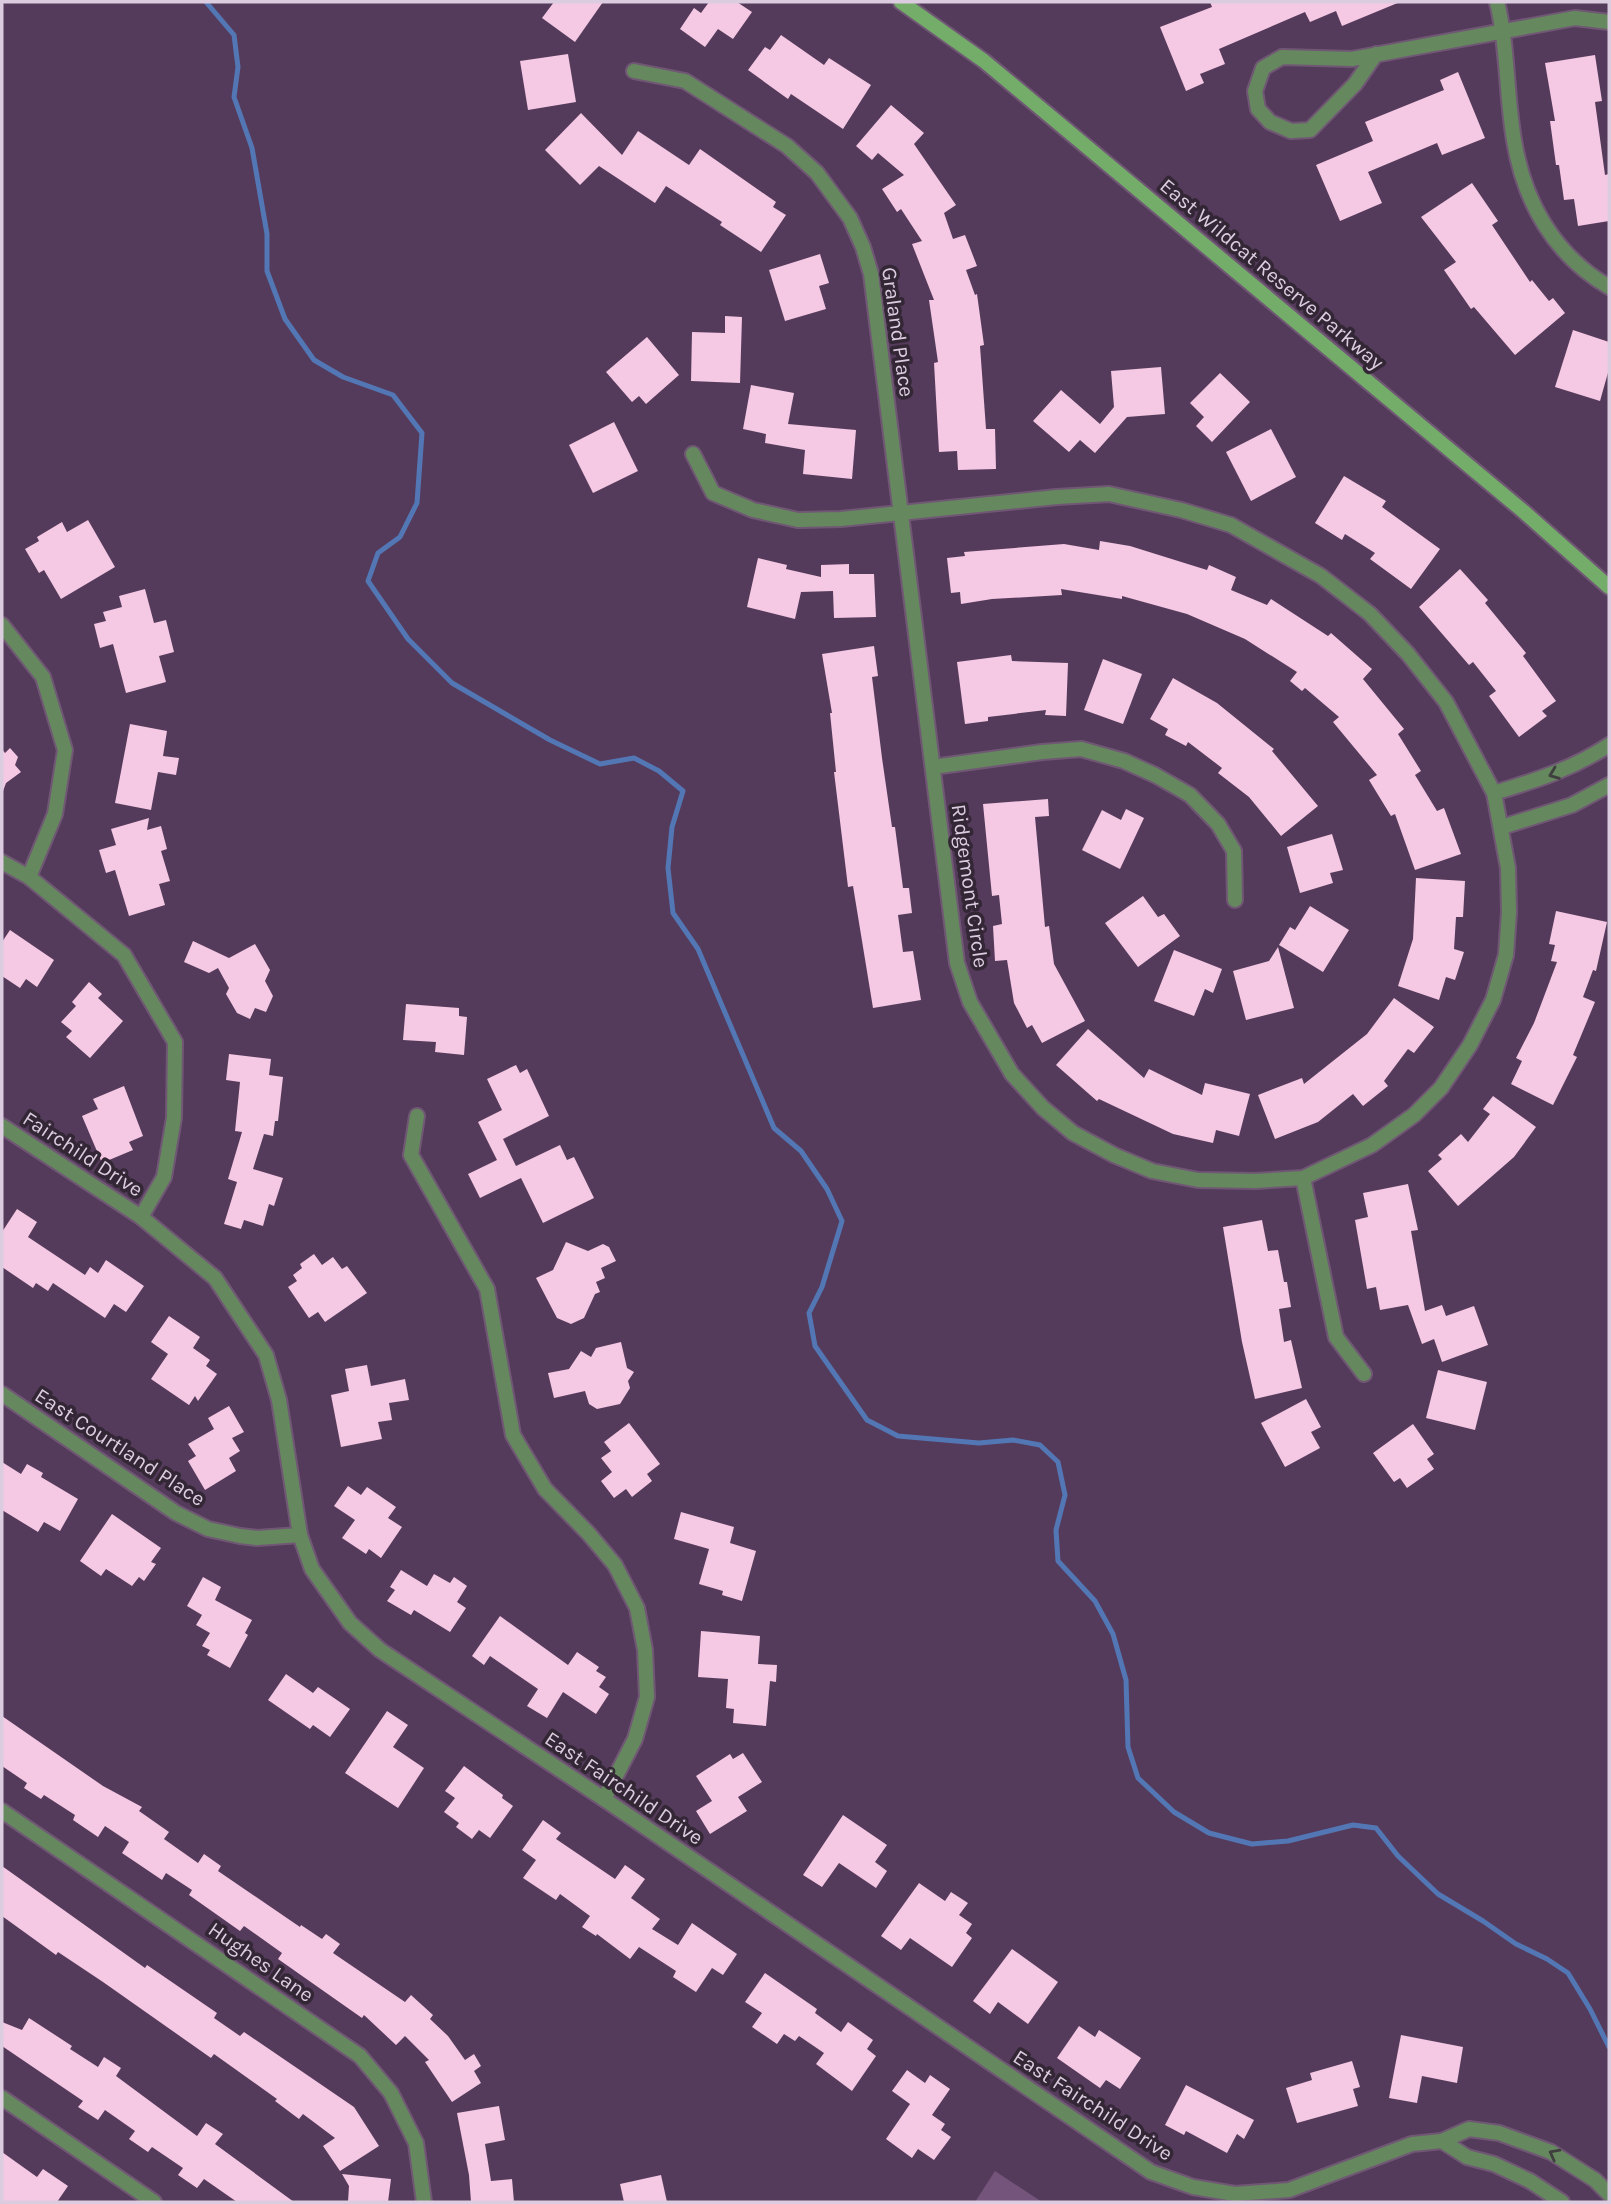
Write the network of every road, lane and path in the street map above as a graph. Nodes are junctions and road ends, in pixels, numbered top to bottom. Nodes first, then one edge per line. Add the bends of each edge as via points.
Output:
1 (901, 2) edge
2 (1497, 2) edge
3 (1609, 22) edge
4 (1504, 33) junction
5 (1376, 54) junction
6 (634, 71) dead end
7 (1609, 287) edge
8 (692, 454) dead end
9 (901, 514) junction
10 (1609, 587) edge
11 (2, 625) edge
12 (1609, 744) edge
13 (933, 767) junction
14 (1609, 785) edge
15 (1494, 793) junction
16 (1502, 827) junction
17 (2, 862) edge
18 (29, 877) junction
19 (1235, 900) dead end
20 (417, 1116) dead end
21 (2, 1126) edge
22 (1303, 1178) junction
23 (141, 1217) junction
24 (1364, 1374) dead end
25 (2, 1394) edge
26 (300, 1535) junction
27 (604, 1799) junction
28 (2, 1811) edge
29 (2, 2098) edge
30 (1442, 2141) junction
31 (1609, 2194) edge
32 (1291, 2196) edge
33 (154, 2202) edge
34 (424, 2202) edge
35 (1562, 2202) edge

1 - 10 main road, East Wildcat Reserve Parkway via 984,61
2 - 4 street
3 - 4 street via 1575,18
4 - 5 street
4 - 7 street via 1514,140 1529,197 1553,237 1584,272
5 - 5 street via 1352,59 1282,57 1263,68 1255,91 1258,109 1270,122 1291,131 1310,130
6 - 9 street, Graland Place via 685,81 787,146 817,173 850,218 871,274
8 - 9 street via 713,493 753,510 798,520
9 - 13 street, Ridgemont Circle
9 - 15 street, Ridgemont Circle via 1109,494 1231,525 1321,576 1370,614 1446,702
11 - 18 street via 43,677 65,750 55,814
12 -> 15 street via 1553,775
13 - 19 street via 1081,749 1124,761 1190,795 1218,824 1234,851
13 - 22 street, Ridgemont Circle via 957,963 970,1002 1012,1074 1073,1133 1152,1171 1198,1180
14 - 16 street via 1572,805
15 - 16 street, Ridgemont Circle
16 - 22 street, Ridgemont Circle via 1508,868 1506,955 1493,1000 1470,1045 1441,1088 1414,1115 1372,1145
17 - 18 street
18 - 23 street via 124,955 175,1042 174,1118 164,1177
20 - 27 street via 411,1155 487,1289 513,1435 545,1489 615,1565 637,1608 647,1697 635,1739
21 - 23 street, Fairchild Drive
22 - 24 street via 1336,1337
23 - 26 street, East Fairchild Drive via 215,1278 266,1355 279,1400
25 - 26 street, East Courtland Place via 176,1513 208,1529 257,1538
26 - 27 street, East Fairchild Drive via 312,1569 330,1596 350,1623 380,1650
27 - 32 street, East Fairchild Drive via 1151,2172 1193,2187
28 - 34 street, Hughes Lane via 360,2056 391,2093 416,2143
29 - 33 street
31 -> 30 street via 1552,2152 1499,2133 1469,2129
30 - 32 street via 1412,2144
30 - 35 street via 1468,2157 1530,2181

